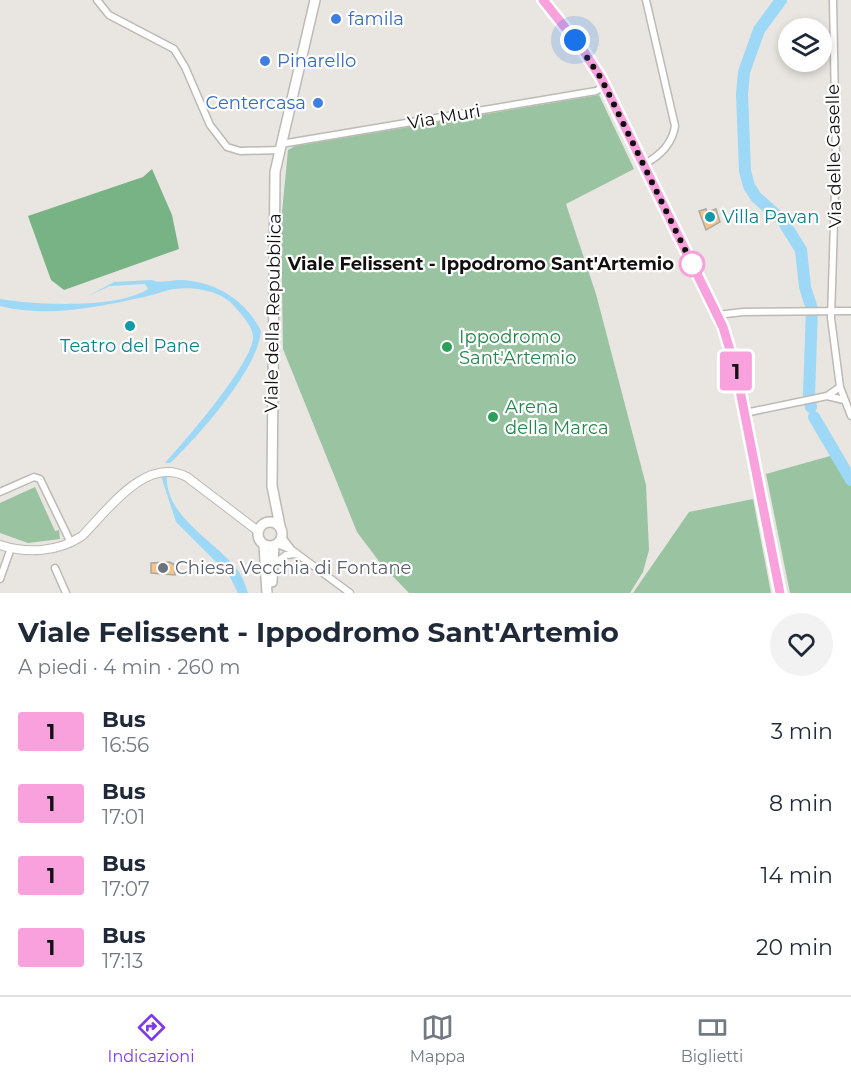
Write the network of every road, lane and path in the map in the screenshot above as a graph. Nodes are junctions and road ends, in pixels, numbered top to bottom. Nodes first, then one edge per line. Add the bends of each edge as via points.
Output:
1 (97, 0) edge
2 (315, 0) edge
3 (543, 0) edge
4 (646, 0) edge
5 (832, 0) edge
6 (605, 86) junction
7 (281, 147) junction
8 (644, 164) junction
9 (851, 311) edge
10 (831, 312) junction
11 (717, 315) junction
12 (840, 387) junction
13 (827, 396) junction
14 (844, 400) junction
15 (745, 413) junction
16 (851, 416) edge
17 (272, 486) junction
18 (0, 492) edge
19 (262, 526) junction
20 (280, 526) junction
21 (70, 543) junction
22 (274, 543) junction
23 (0, 544) edge
24 (11, 548) junction
25 (294, 552) junction
26 (55, 567) dead end
27 (272, 567) junction
28 (0, 579) edge
29 (66, 593) edge
30 (269, 593) edge
31 (350, 593) edge
32 (780, 593) edge

1 - 7 street, Via Muri via 109,15 174,49 210,124 226,147 240,151
2 - 7 main road, Viale della Repubblica
3 - 6 main road via 583,50
4 - 8 street via 675,126 664,150
5 - 10 street, Via delle Caselle via 836,159
6 - 7 street, Via Muri via 596,91
6 - 8 main road
7 - 17 main road, Viale della Repubblica via 275,172 273,224
8 - 11 main road
9 - 10 street
10 - 11 street
10 - 12 street, Via delle Caselle
11 - 15 main road via 732,353
12 - 13 street
12 - 14 street, Via delle Caselle
13 - 14 street
13 - 15 street
14 - 16 street, Via delle Caselle
15 - 32 main road
17 - 19 main road, Viale della Repubblica
17 - 20 main road, Viale della Repubblica
18 - 21 street via 34,477 40,479
19 - 20 main road
19 - 21 street via 249,522 187,477 171,470 142,478
19 - 22 main road, Viale della Repubblica via 259,539
20 - 22 main road, Viale della Repubblica
21 - 24 street via 26,552
22 - 25 street
22 - 27 main road, Viale della Repubblica
22 - 30 main road, Viale della Repubblica
23 - 24 street
24 - 28 street
25 - 27 street via 281,557
25 - 31 street
26 - 29 street
27 - 30 main road, Viale della Repubblica

